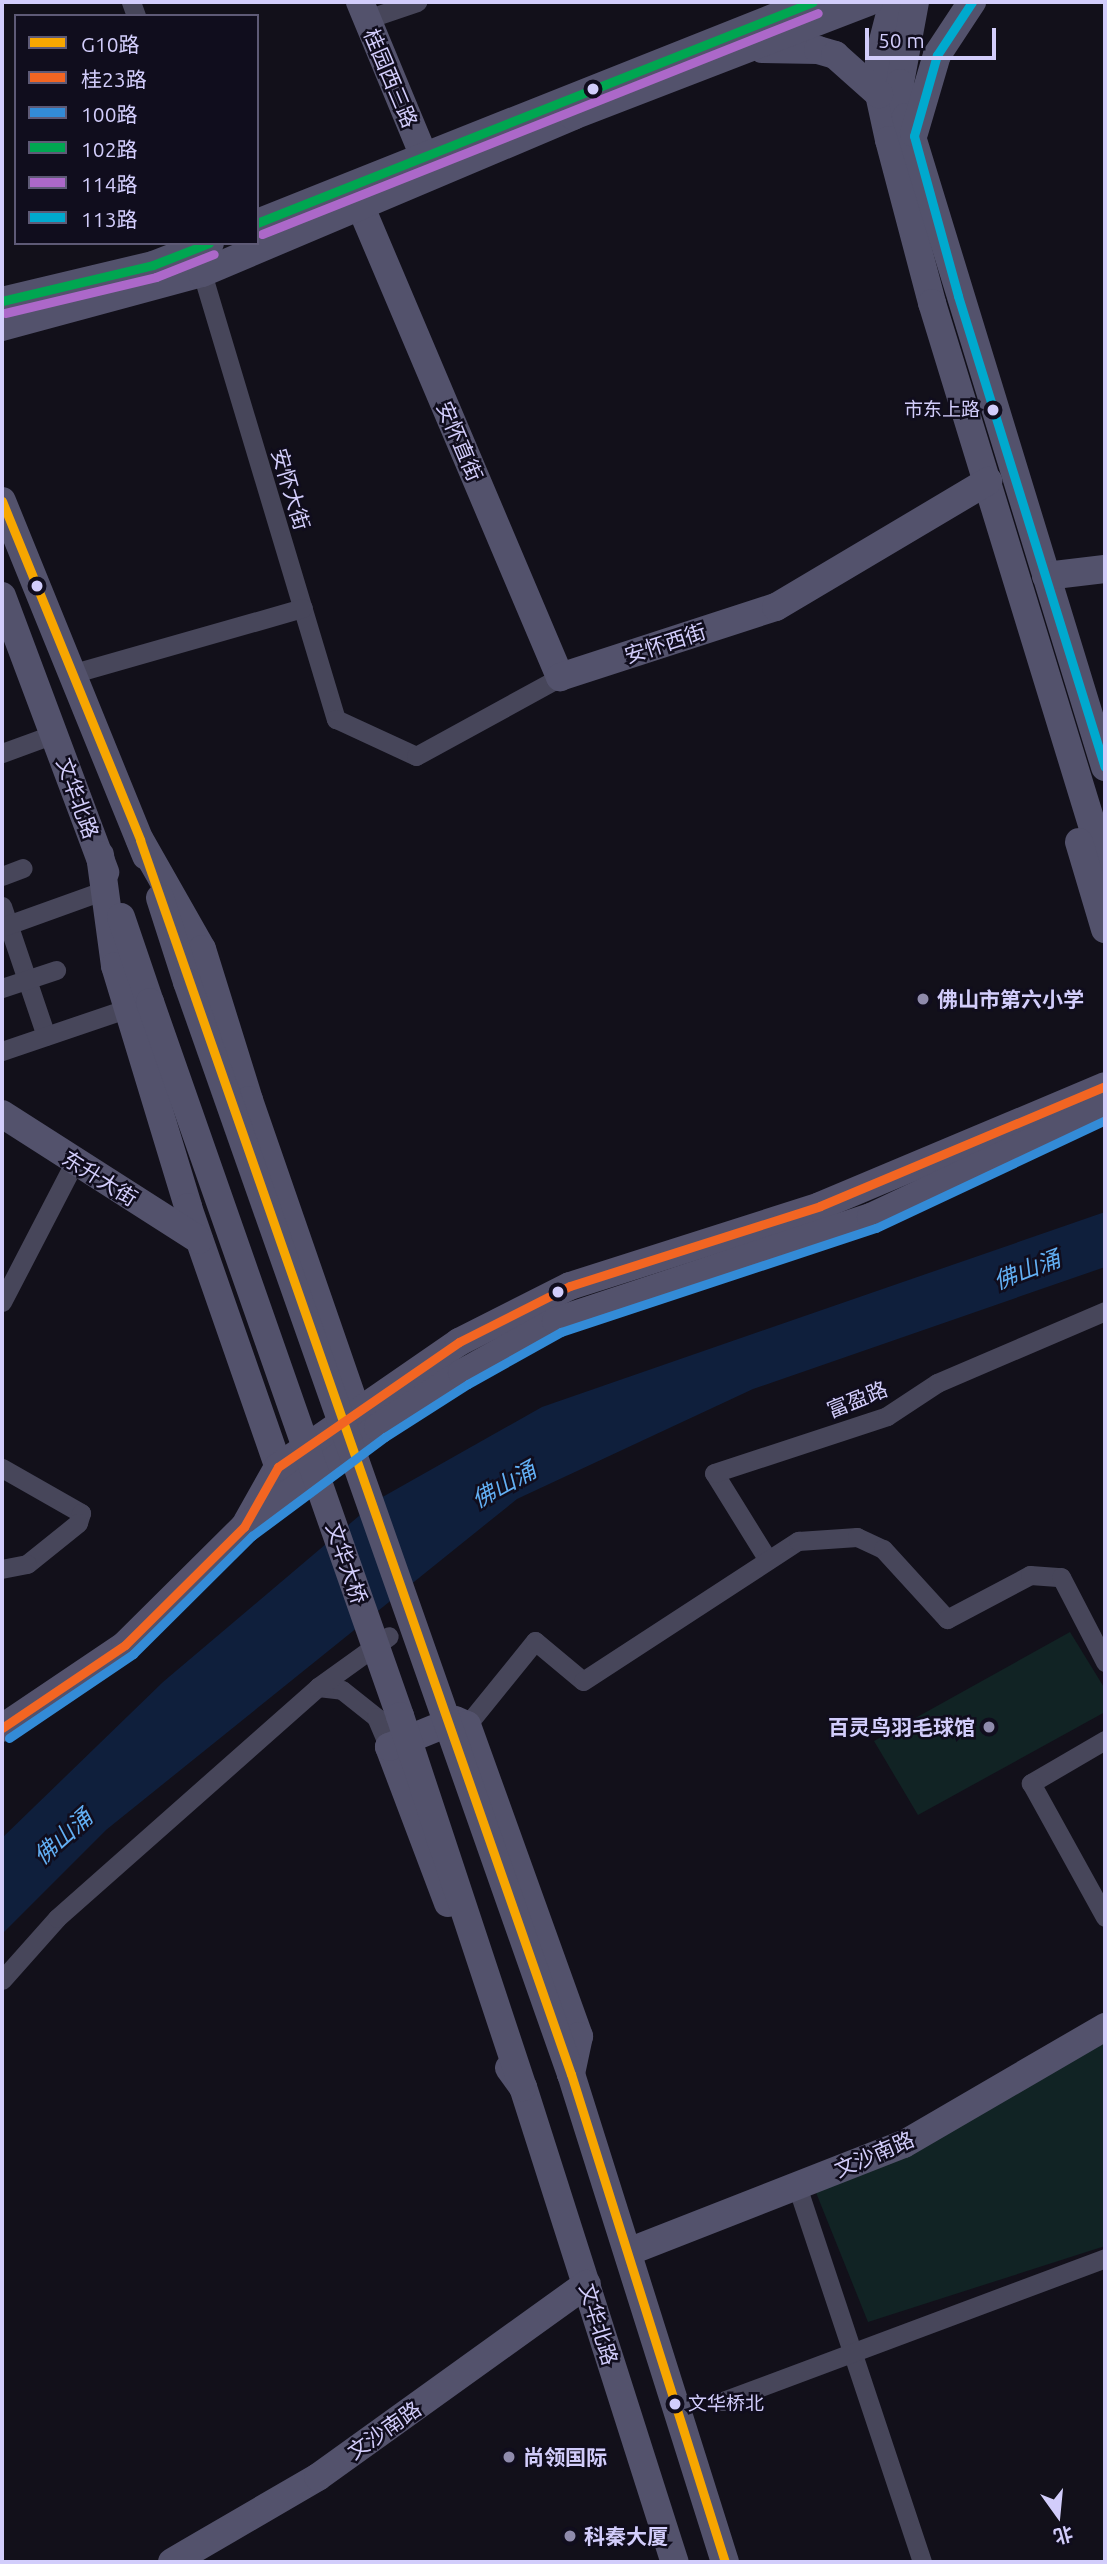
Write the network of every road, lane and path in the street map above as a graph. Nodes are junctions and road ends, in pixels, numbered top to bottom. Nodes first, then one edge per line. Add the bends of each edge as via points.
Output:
1 (417, 2) edge
2 (813, 2) edge
3 (869, 2) edge
4 (893, 2) edge
5 (915, 2) edge
6 (972, 2) edge
7 (768, 9) edge
8 (363, 10) edge
9 (746, 49) junction
10 (880, 94) junction
11 (914, 136) junction
12 (423, 154) junction
13 (360, 205) junction
14 (259, 222) edge
15 (205, 245) edge
16 (202, 272) junction
17 (2, 301) edge
18 (2, 327) edge
19 (988, 481) junction
20 (2, 500) edge
21 (1105, 569) edge
22 (1046, 576) junction
23 (2, 596) edge
24 (303, 608) junction
25 (71, 674) junction
26 (560, 677) junction
27 (1085, 699) junction
28 (1061, 716) junction
29 (336, 719) joint
30 (1105, 729) edge
31 (54, 734) junction
32 (2, 752) edge
33 (1105, 767) edge
34 (140, 840) junction
35 (100, 855) junction
36 (1105, 867) edge
37 (23, 868) dead end
38 (2, 876) edge
39 (105, 890) junction
40 (4, 919) edge
41 (1105, 929) edge
42 (56, 970) dead end
43 (27, 980) junction
44 (2, 988) edge
45 (139, 1005) junction
46 (46, 1036) junction
47 (2, 1051) edge
48 (1105, 1086) edge
49 (1105, 1107) edge
50 (2, 1114) edge
51 (74, 1163) junction
52 (199, 1240) junction
53 (2, 1302) edge
54 (1105, 1311) edge
55 (361, 1424) junction
56 (278, 1466) junction
57 (2, 1468) edge
58 (289, 1494) junction
59 (244, 1527) junction
60 (768, 1560) junction
61 (2, 1570) edge
62 (389, 1636) dead end
63 (1105, 1662) edge
64 (318, 1687) junction
65 (467, 1724) junction
66 (2, 1728) edge
67 (1105, 1741) edge
68 (388, 1746) junction
69 (1105, 1917) edge
70 (2, 1980) edge
71 (1105, 2027) edge
72 (571, 2074) junction
73 (523, 2087) junction
74 (797, 2186) junction
75 (628, 2252) junction
76 (1105, 2258) edge
77 (587, 2284) junction
78 (852, 2353) junction
79 (723, 2401) dead end
80 (172, 2562) edge
81 (675, 2562) edge
82 (725, 2562) edge
83 (922, 2562) edge

1 - 8 street
2 - 7 main road
3 - 9 main road
4 - 10 main road via 879,56
5 - 11 main road via 900,83
6 - 11 main road via 937,55
7 - 12 main road
8 - 12 main road, 桂园西三路
9 - 10 main road via 818,50 835,55
9 - 13 main road
10 - 19 main road via 932,303
11 - 22 main road via 958,296
12 - 14 main road
13 - 16 main road
13 - 26 main road, 安怀直街
15 - 17 main road via 153,265
16 - 18 main road
16 - 24 street, 安怀大街
19 - 26 main road, 安怀西街 via 776,607
19 - 28 main road
20 - 25 main road
21 - 22 main road
22 - 27 main road
23 - 31 main road, 文华北路
24 - 25 street
24 - 29 street, 安怀大街
25 - 34 main road
26 - 29 street, 安怀西街 via 415,756
27 - 30 main road
27 - 33 main road
28 - 36 main road
28 - 41 main road via 1061,784
31 - 32 street
31 - 35 main road, 文华北路
34 - 55 main road via 202,949
34 - 72 main road, bridge
35 - 39 main road
35 - 45 main road, 文华北路
37 - 38 street
39 - 40 street
39 - 45 main road via 116,966
40 - 43 street
42 - 43 street
43 - 44 street
43 - 46 street
45 - 46 street
45 - 52 main road
45 - 73 main road, 文华大桥, bridge via 400,1716
46 - 47 street
48 - 55 main road via 820,1206 570,1286 459,1342
49 - 55 main road via 871,1217 556,1321
50 - 51 main road, 东升大街
51 - 52 main road, 东升大街
51 - 53 street
52 - 56 main road
54 - 60 street, 富盈路 via 937,1383 887,1416 714,1473
55 - 56 main road
55 - 58 main road
56 - 58 main road
56 - 59 main road
57 - 61 street via 80,1513 78,1523 27,1564
58 - 59 main road
59 - 66 main road via 125,1645
60 - 63 street via 798,1541 857,1537 883,1549 947,1619 1030,1575 1061,1577
60 - 65 street via 583,1681 535,1641
62 - 64 street
64 - 68 street via 342,1690 376,1717
64 - 70 street via 57,1918
65 - 68 main road via 454,1720
65 - 72 main road via 579,2036
67 - 69 street via 1031,1783
68 - 73 main road via 501,2057
71 - 74 main road, 文沙南路 via 904,2144
72 - 75 main road
73 - 77 main road, 文华北路
74 - 75 main road, 文沙南路
74 - 78 street
75 - 82 main road
76 - 78 street
77 - 80 main road, 文沙南路 via 318,2477
77 - 81 main road, 文华北路
78 - 79 street
78 - 83 street

